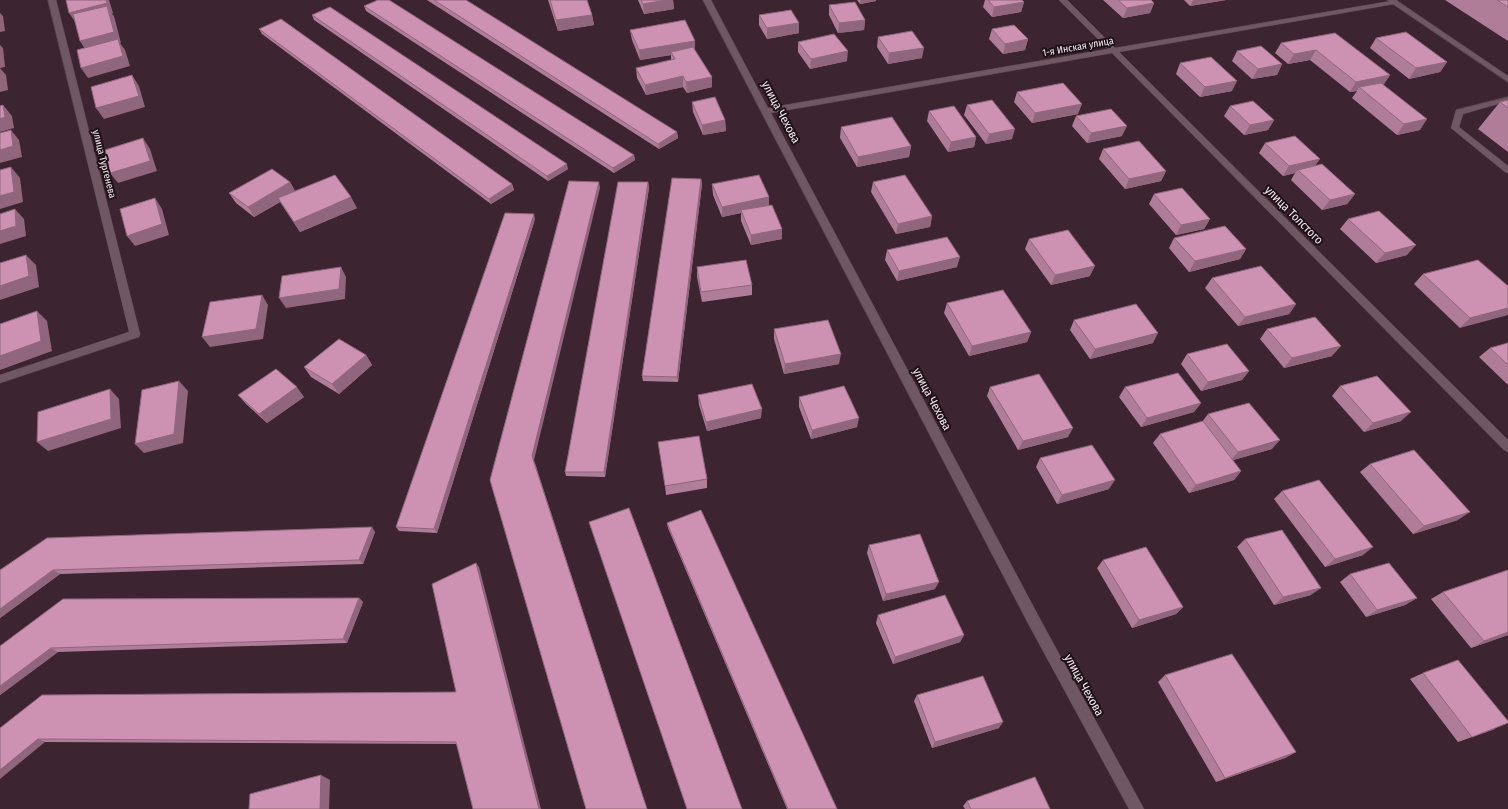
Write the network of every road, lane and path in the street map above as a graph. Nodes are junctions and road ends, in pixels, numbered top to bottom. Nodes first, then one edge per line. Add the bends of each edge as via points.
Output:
1 (52, 0) edge
2 (707, 0) edge
3 (1063, 0) edge
4 (1392, 1) edge
5 (1114, 51) junction
6 (1508, 80) edge
7 (1508, 99) edge
8 (766, 111) junction
9 (1508, 170) edge
10 (0, 379) edge
11 (1508, 447) edge
12 (1136, 809) edge

1 - 10 street, улица Тургенева via 136,334
2 - 8 street, улица Чехова
3 - 5 street, улица Толстого
4 - 5 street, 1-я Инская улица
4 - 6 street
5 - 8 street, 1-я Инская улица
5 - 11 street, улица Толстого
7 - 9 street via 1458,112 1454,128
8 - 12 street, улица Чехова via 1035,623

